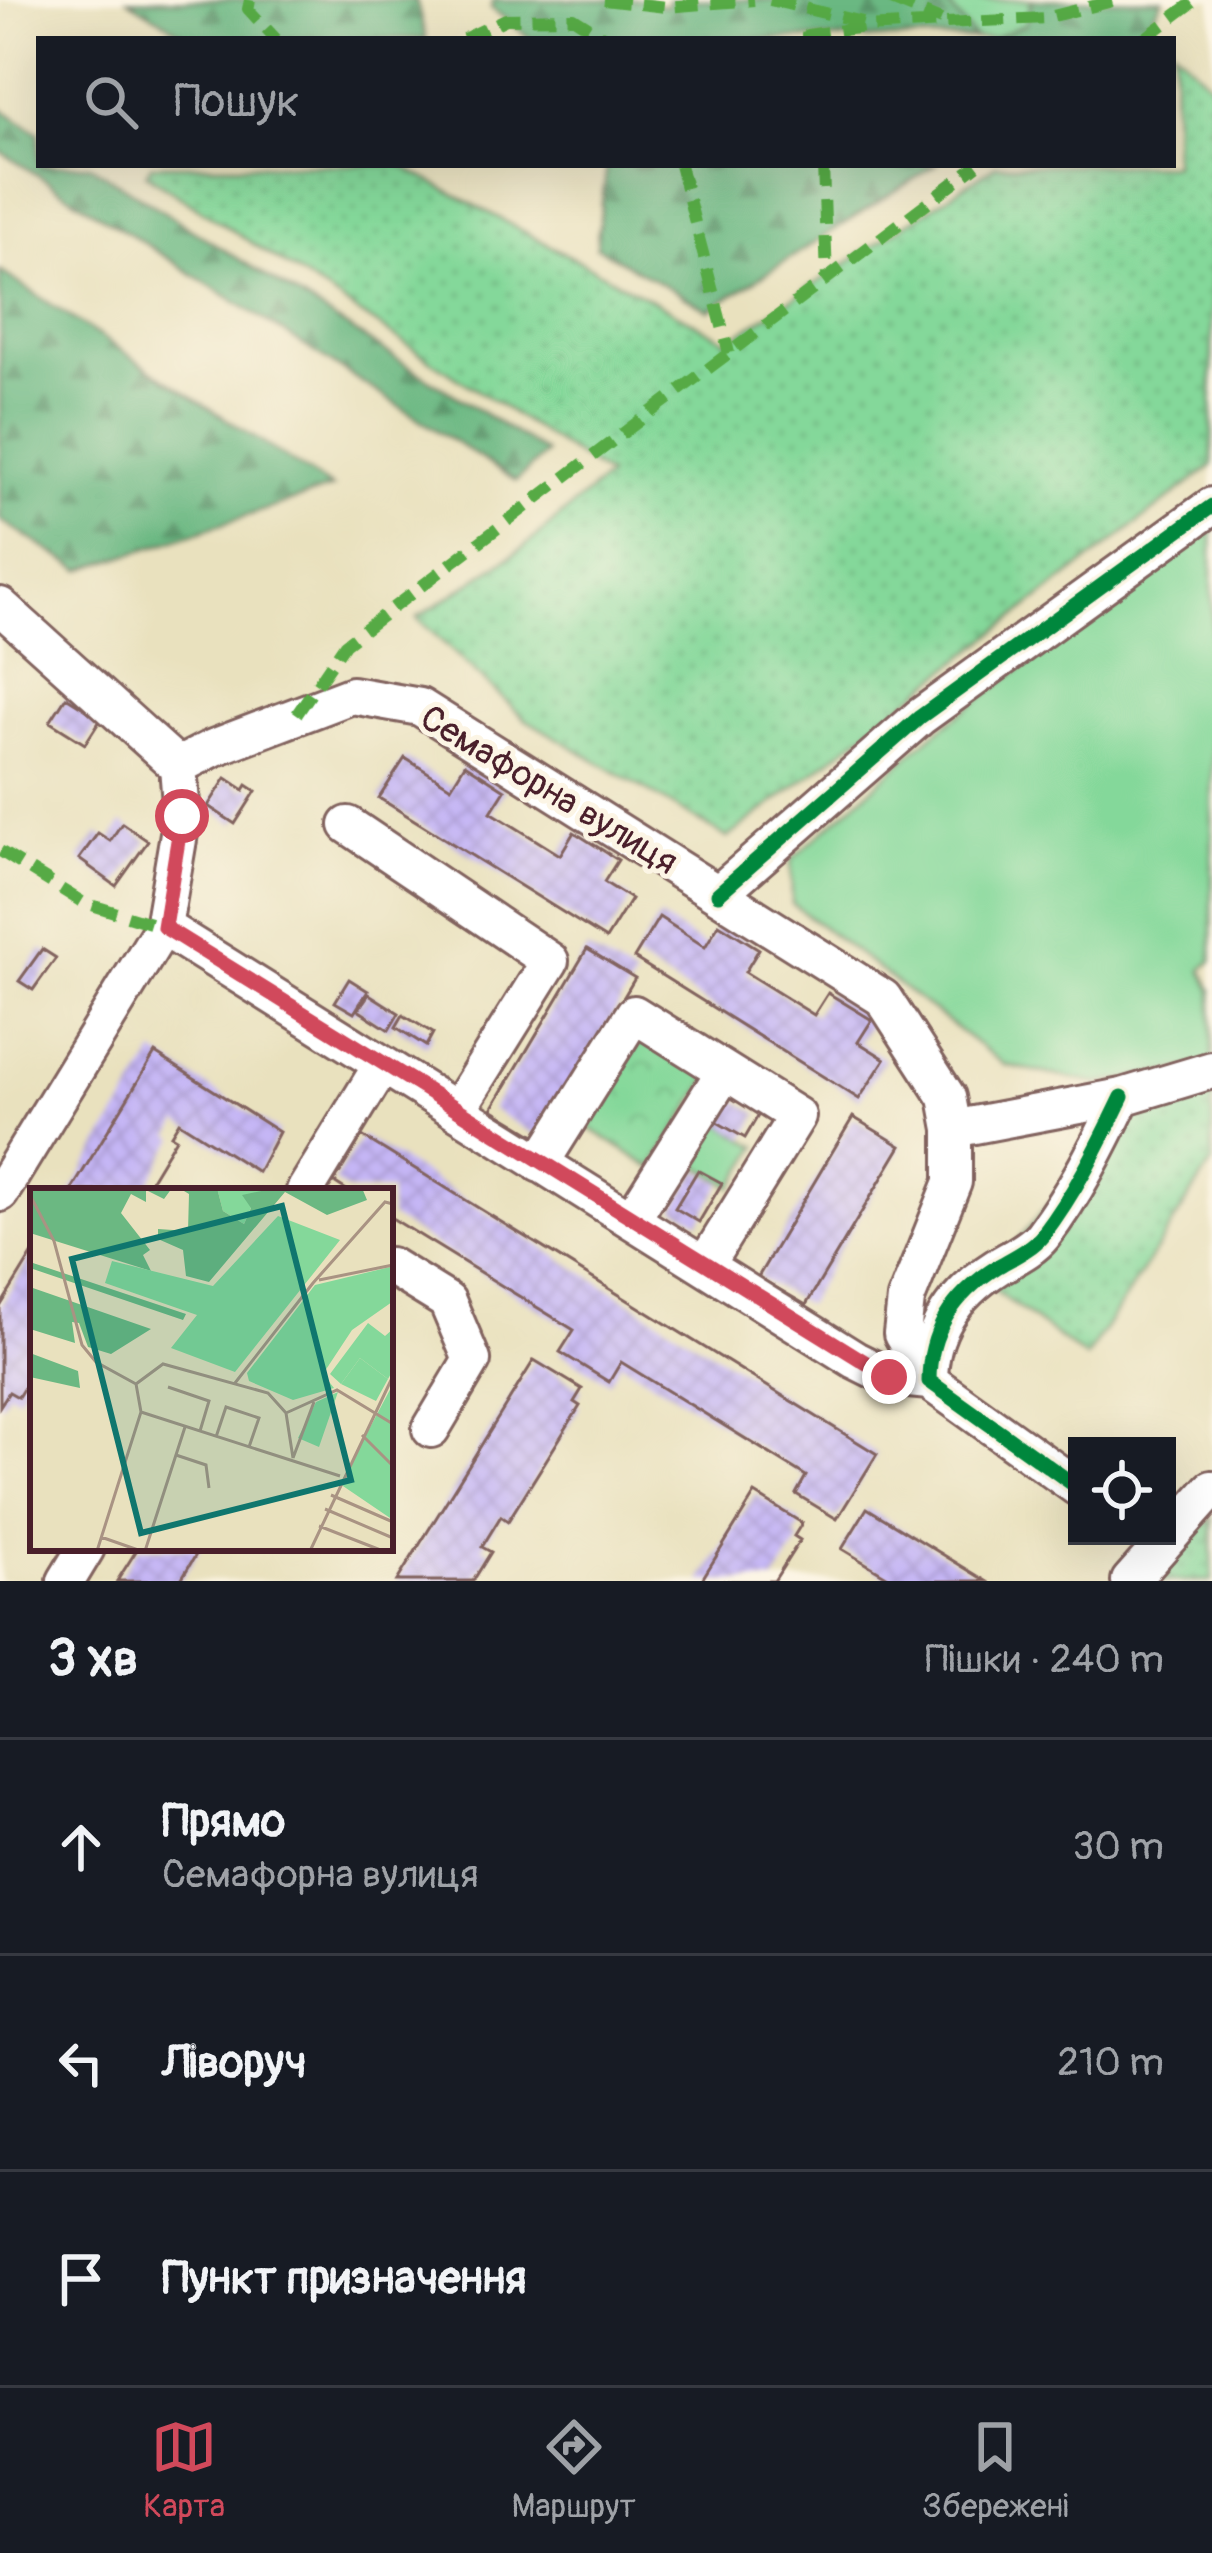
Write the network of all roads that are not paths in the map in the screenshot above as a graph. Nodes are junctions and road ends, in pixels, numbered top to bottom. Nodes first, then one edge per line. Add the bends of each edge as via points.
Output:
1 (1212, 506) edge
2 (0, 606) edge
3 (178, 766) junction
4 (348, 826) dead end
5 (718, 894) junction
6 (164, 927) junction
7 (382, 1064) junction
8 (1212, 1070) edge
9 (725, 1071) junction
10 (1122, 1097) junction
11 (457, 1110) junction
12 (953, 1129) junction
13 (540, 1164) junction
14 (306, 1188) edge
15 (0, 1193) edge
16 (631, 1220) junction
17 (705, 1265) junction
18 (393, 1268) edge
19 (929, 1381) junction
20 (431, 1429) dead end
21 (1068, 1480) edge
22 (1212, 1490) edge
23 (1176, 1522) edge
24 (1152, 1545) edge
25 (84, 1551) edge
26 (66, 1581) edge
27 (1130, 1581) edge

1 - 5 street via 920,717
2 - 3 street
3 - 5 street, Семафорна вулиця via 352,695 420,707
3 - 6 street via 182,816
4 - 11 street via 550,961
5 - 12 street, Семафорна вулиця via 883,998 947,1097
6 - 7 street
6 - 15 street
7 - 11 street
7 - 14 street
8 - 10 street
9 - 13 street via 634,1014
9 - 16 street
9 - 17 street via 797,1116
10 - 12 street
10 - 19 street via 1040,1240 980,1278 936,1328
11 - 13 street
12 - 19 street, Семафорна вулиця via 953,1182 906,1299 902,1334
13 - 16 street
16 - 17 street
17 - 19 street via 889,1377
18 - 20 street via 447,1301 472,1360
19 - 21 street
22 - 23 street
24 - 27 street
25 - 26 street

